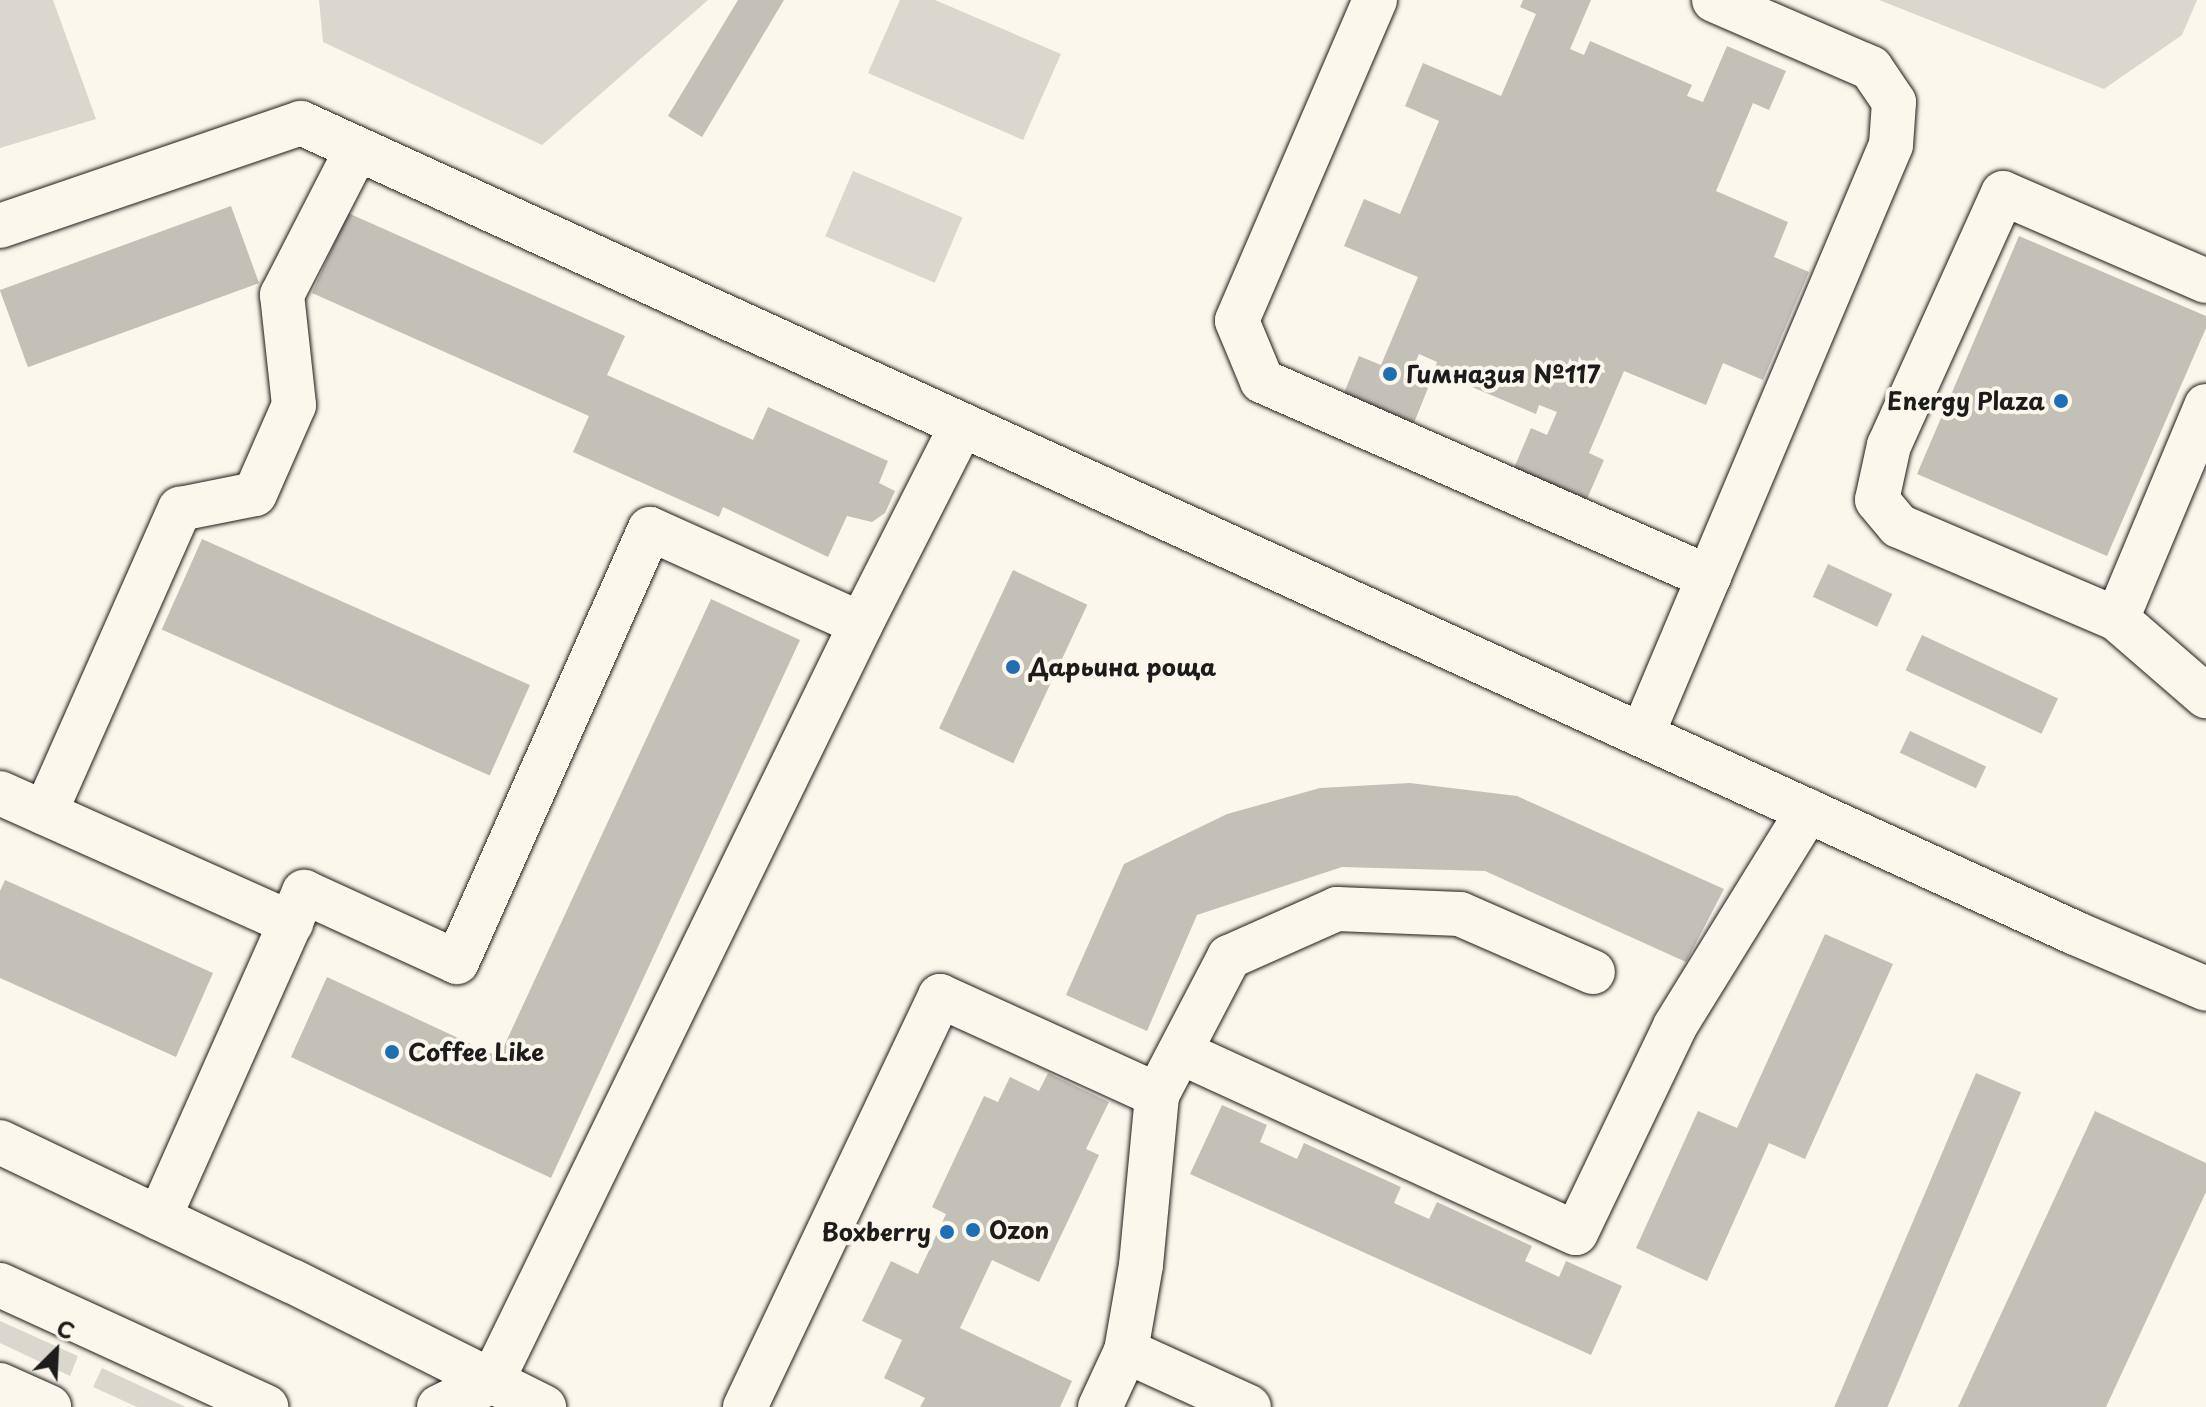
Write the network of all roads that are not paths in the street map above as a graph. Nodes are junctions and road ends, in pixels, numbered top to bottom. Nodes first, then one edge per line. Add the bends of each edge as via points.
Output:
1 (1375, 0) edge
2 (1714, 0) edge
3 (357, 149) junction
4 (0, 226) edge
5 (2206, 281) edge
6 (2206, 406) edge
7 (962, 425) junction
8 (1709, 577) junction
9 (2117, 619) junction
10 (861, 624) junction
11 (2206, 696) edge
12 (1642, 735) junction
13 (0, 793) edge
14 (1808, 811) junction
15 (45, 813) junction
16 (291, 923) junction
17 (1593, 972) dead end
18 (2206, 989) edge
19 (1180, 1052) junction
20 (1157, 1095) junction
21 (0, 1142) edge
22 (159, 1218) junction
23 (0, 1285) edge
24 (1126, 1351) junction
25 (0, 1385) edge
26 (495, 1394) edge
27 (49, 1407) edge
28 (266, 1407) edge
29 (439, 1407) edge
30 (544, 1407) edge
31 (745, 1407) edge
32 (1100, 1407) edge
33 (1249, 1407) edge

1 - 8 main road via 1237,321 1262,381
2 - 8 main road via 1871,68 1894,102 1891,145
3 - 4 main road via 301,123
3 - 7 main road
3 - 15 main road via 282,295 294,405 255,494 180,509
5 - 9 main road via 2003,193 1889,445 1877,500 1899,526
6 - 9 main road
7 - 10 main road
7 - 12 main road
8 - 12 main road
9 - 11 main road
10 - 16 main road via 650,529 457,962 304,892
10 - 26 main road
12 - 14 main road
13 - 15 main road
14 - 18 main road
14 - 19 main road via 1675,1026 1576,1233
15 - 16 main road
16 - 22 main road
17 - 19 main road via 1460,914 1337,909 1229,957
19 - 20 main road
20 - 24 main road via 1141,1265
20 - 31 main road via 940,996
21 - 22 main road
22 - 26 main road
23 - 28 main road
24 - 32 main road
24 - 33 main road
25 - 27 main road
26 - 29 main road
26 - 30 main road

